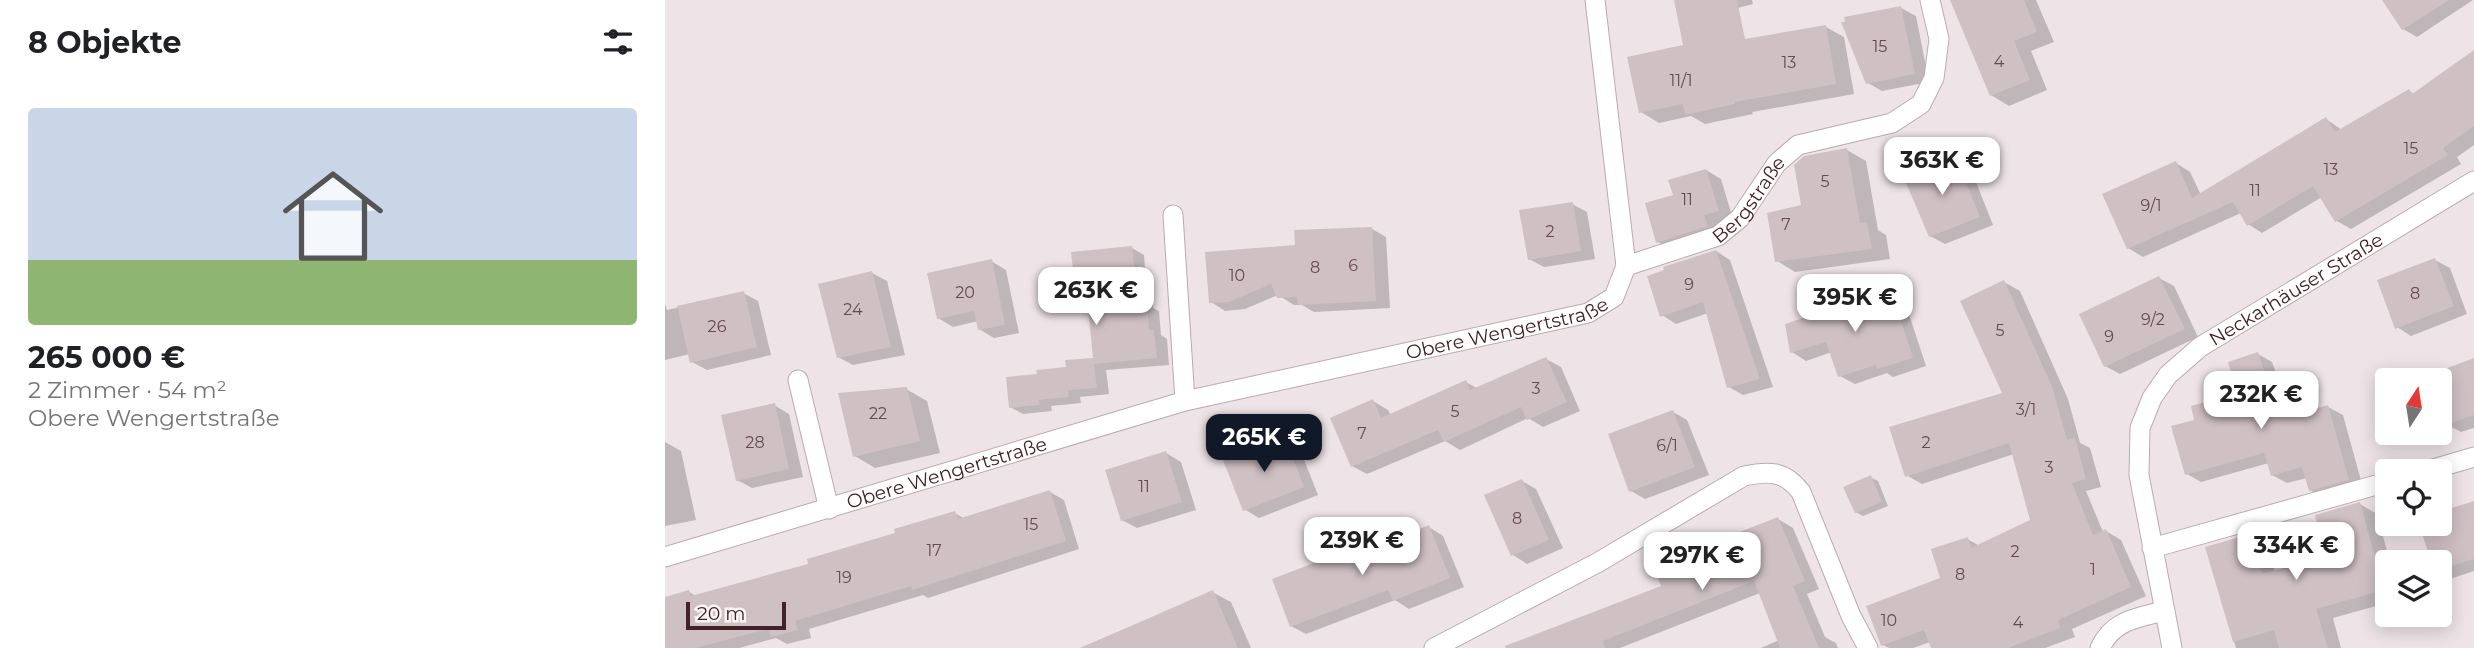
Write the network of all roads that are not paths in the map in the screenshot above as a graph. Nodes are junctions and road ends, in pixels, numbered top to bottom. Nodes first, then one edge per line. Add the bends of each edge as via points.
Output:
1 (1595, 0) edge
2 (1930, 0) edge
3 (2474, 181) edge
4 (1173, 215) dead end
5 (1626, 266) junction
6 (798, 380) dead end
7 (1185, 401) junction
8 (2474, 457) edge
9 (2452, 463) edge
10 (2375, 485) edge
11 (829, 509) junction
12 (2152, 548) junction
13 (665, 557) edge
14 (2164, 611) junction
15 (1434, 648) edge
16 (1868, 648) edge
17 (2100, 648) edge
18 (2172, 648) edge

1 - 5 street, Obere Wengertstraße
2 - 5 street, Bergstraße via 1939,39 1934,78 1921,104 1892,123 1798,145 1777,163 1740,218 1719,236
3 - 12 street, Neckarhäuser Straße via 2200,347 2168,375 2140,428 2139,475
4 - 7 street
5 - 7 street, Obere Wengertstraße via 1614,297 1588,313
6 - 11 street, Obere Wengertstraße
7 - 11 street, Obere Wengertstraße
8 - 9 street
10 - 12 street
11 - 13 street, Obere Wengertstraße
12 - 14 street, Neckarhäuser Straße
14 - 17 street via 2120,625 2109,632
14 - 18 street, Neckarhäuser Straße
15 - 16 street via 1597,563 1744,476 1766,471 1792,481 1801,492

